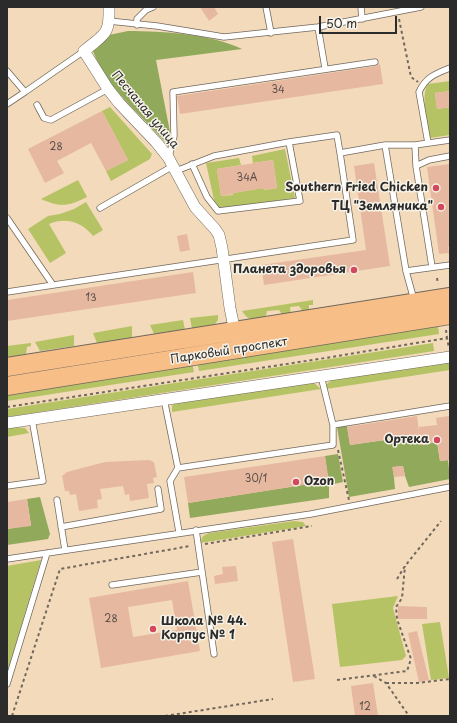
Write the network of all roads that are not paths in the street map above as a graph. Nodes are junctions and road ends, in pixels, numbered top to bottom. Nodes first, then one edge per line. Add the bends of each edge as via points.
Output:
1 (109, 7) edge
2 (153, 7) edge
3 (266, 7) edge
4 (361, 7) edge
5 (421, 7) edge
6 (362, 19) junction
7 (109, 21) junction
8 (137, 25) junction
9 (318, 27) junction
10 (271, 33) junction
11 (84, 51) junction
12 (375, 62) dead end
13 (324, 68) junction
14 (450, 68) edge
15 (7, 71) edge
16 (108, 89) junction
17 (25, 92) junction
18 (7, 104) edge
19 (37, 105) dead end
20 (450, 140) edge
21 (289, 142) junction
22 (428, 143) junction
23 (385, 145) junction
24 (415, 145) junction
25 (340, 153) junction
26 (450, 156) edge
27 (192, 164) junction
28 (173, 165) junction
29 (416, 166) junction
30 (100, 208) dead end
31 (7, 218) edge
32 (224, 260) junction
33 (450, 265) edge
34 (432, 268) junction
35 (406, 271) junction
36 (53, 286) junction
37 (7, 292) edge
38 (450, 297) edge
39 (414, 303) junction
40 (450, 315) edge
41 (237, 341) junction
42 (450, 357) edge
43 (7, 367) edge
44 (321, 375) junction
45 (7, 386) edge
46 (164, 400) junction
47 (450, 406) edge
48 (32, 419) junction
49 (7, 423) edge
50 (333, 424) junction
51 (178, 468) junction
52 (7, 486) edge
53 (158, 488) dead end
54 (450, 488) edge
55 (56, 500) dead end
56 (61, 527) junction
57 (196, 530) junction
58 (179, 532) junction
59 (65, 550) junction
60 (47, 552) junction
61 (7, 559) edge
62 (202, 572) junction
63 (112, 584) dead end
64 (214, 654) dead end
65 (7, 684) edge

1 - 7 street
2 - 8 lane via 136,19
3 - 10 lane
4 - 6 lane
5 - 6 lane
6 - 9 lane
7 - 8 lane
7 - 11 street via 106,34
8 - 10 lane via 224,37
9 - 10 lane
9 - 13 lane
11 - 16 street, Песчаная улица
11 - 17 lane
12 - 13 lane
13 - 28 lane via 173,92
14 - 22 lane via 434,74 422,85 419,92
15 - 17 lane
16 - 19 lane via 51,120 44,118
16 - 28 street, Песчаная улица via 156,142
17 - 18 lane
20 - 22 lane
21 - 25 lane via 337,135
21 - 27 lane via 214,156
21 - 27 lane via 300,201 218,211 207,197
22 - 24 lane
23 - 24 lane
23 - 25 lane
23 - 35 lane
24 - 29 lane
25 - 32 lane via 353,240
26 - 29 lane via 429,160
27 - 28 lane
28 - 30 lane
28 - 32 street, Песчаная улица via 195,207 219,235
29 - 34 lane
31 - 36 lane
32 - 36 lane
32 - 41 street, Песчаная улица
33 - 34 lane
34 - 35 lane
35 - 39 lane
36 - 37 lane
38 - 39 main road, Парковый проспект
39 - 41 main road, Парковый проспект
40 - 41 main road, Парковый проспект
41 - 43 main road, Парковый проспект
41 - 45 main road, Парковый проспект
42 - 44 street
44 - 46 street
44 - 50 lane
46 - 48 street
46 - 51 lane
47 - 50 lane
48 - 49 street
48 - 52 lane via 43,481
50 - 51 lane via 333,445
51 - 58 lane via 170,481
53 - 56 lane via 161,509
54 - 57 lane via 311,514
55 - 56 lane
56 - 59 lane
57 - 58 lane
57 - 62 lane
58 - 59 lane
59 - 60 lane
60 - 61 lane
60 - 65 lane
62 - 63 lane
62 - 64 lane

